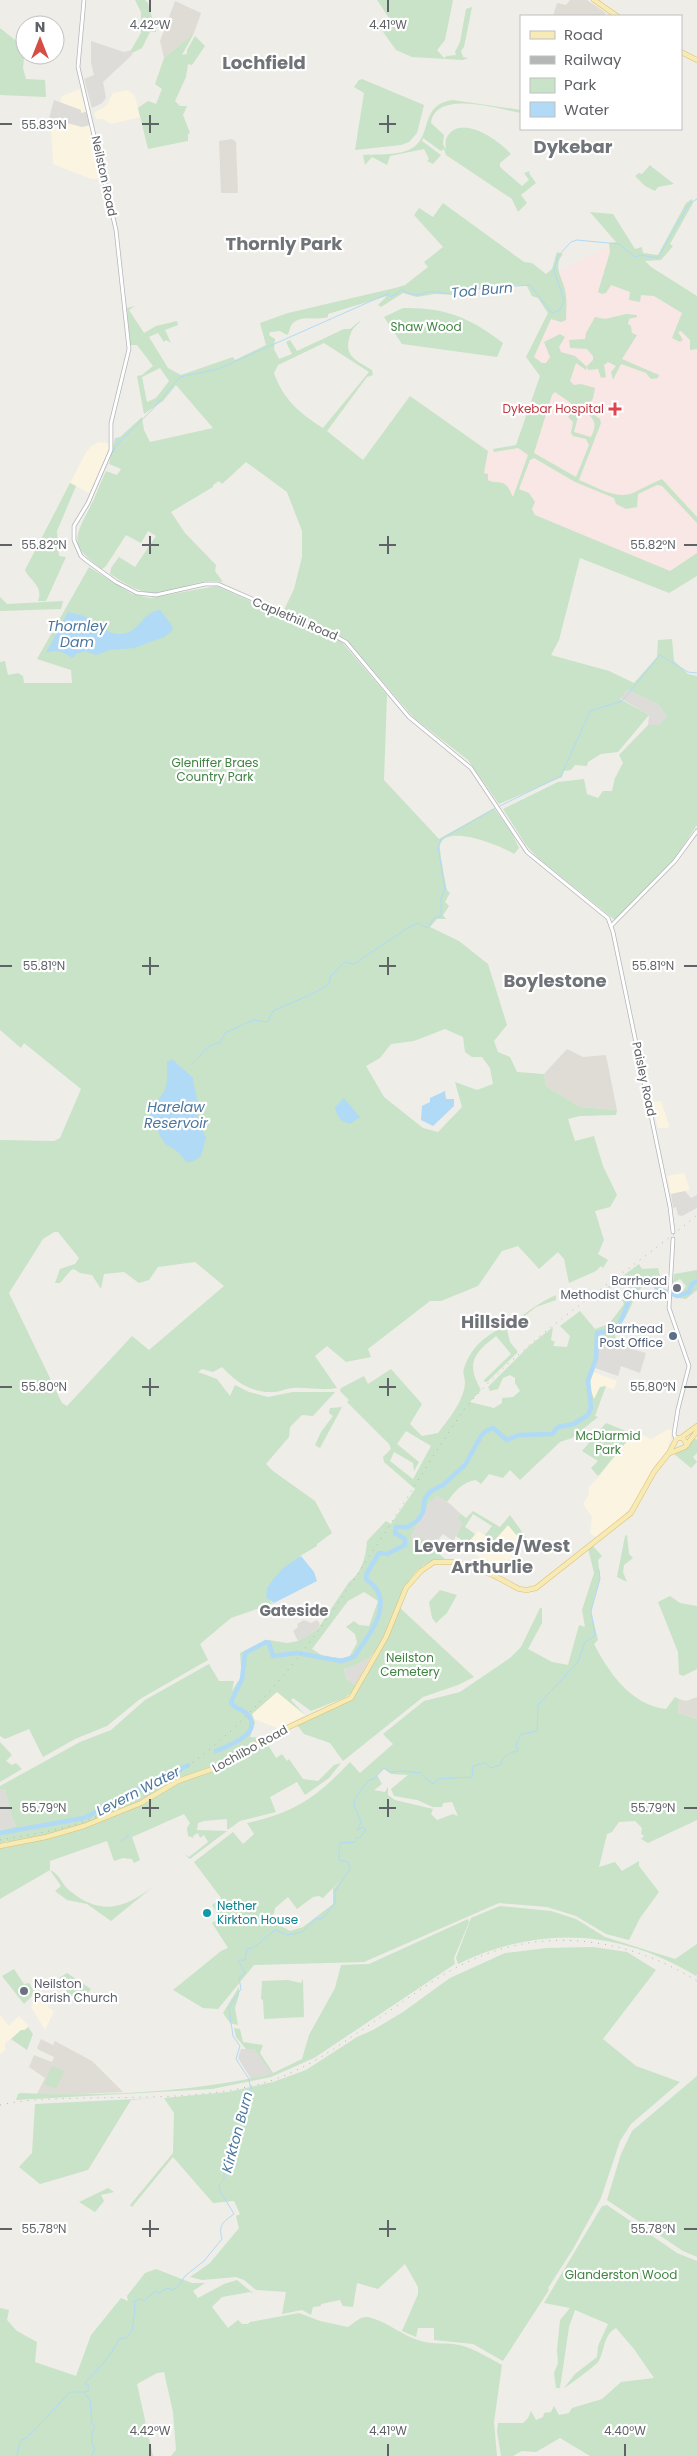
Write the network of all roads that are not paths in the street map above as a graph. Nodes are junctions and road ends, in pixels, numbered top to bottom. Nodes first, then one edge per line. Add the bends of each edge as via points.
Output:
1 (84, 0) edge
2 (594, 0) edge
3 (616, 15) edge
4 (682, 52) edge
5 (697, 59) edge
6 (129, 353) joint
7 (697, 831) edge
8 (612, 926) junction
9 (673, 1232) dead end
10 (673, 1240) dead end
11 (697, 1426) edge
12 (697, 1431) edge
13 (678, 1438) junction
14 (686, 1446) junction
15 (669, 1453) junction
16 (0, 1846) edge

1 - 6 main road, Neilston Road via 78,67 116,230
2 - 3 main road
4 - 5 main road
6 - 8 main road, Caplethill Road via 111,423 111,450 88,503 74,526 74,540 81,556 129,589 147,595 205,584 225,586 338,637 409,717 471,768 527,852 605,915
7 - 8 main road via 676,861
8 - 9 main road, Paisley Road
10 - 13 main road via 670,1313 689,1366 676,1426
11 - 13 main road
12 - 14 main road
13 - 14 main road via 686,1440
13 - 14 main road via 678,1446
13 - 15 main road
14 - 15 main road
15 - 16 main road, Lochlibo Road via 654,1472 631,1513 542,1585 523,1590 487,1572 455,1562 434,1562 421,1571 406,1588 386,1637 351,1698 276,1733 228,1764 178,1781 133,1806 84,1826

